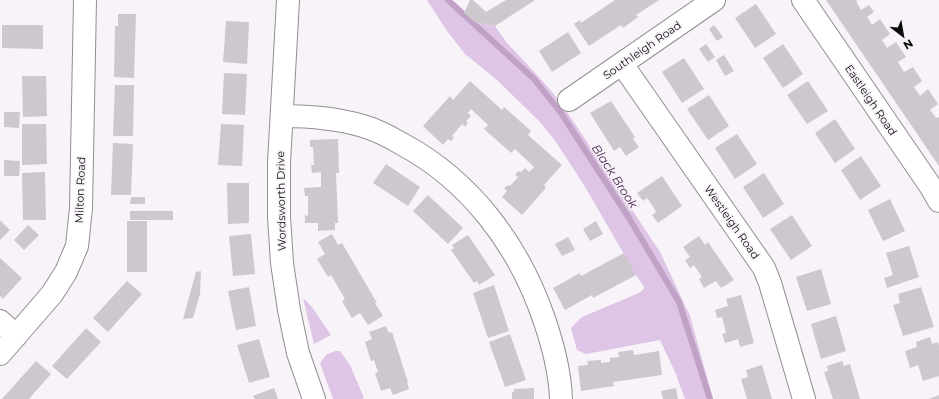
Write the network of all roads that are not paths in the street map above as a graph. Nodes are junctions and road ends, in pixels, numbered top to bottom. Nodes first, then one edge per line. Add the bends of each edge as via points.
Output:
1 (85, 0) edge
2 (288, 0) edge
3 (714, 0) edge
4 (803, 0) edge
5 (622, 64) junction
6 (569, 100) dead end
7 (282, 116) junction
8 (939, 201) edge
9 (0, 321) edge
10 (16, 336) junction
11 (0, 354) edge
12 (314, 399) edge
13 (561, 399) edge
14 (804, 399) edge

1 - 10 street, Milton Road via 81,208 77,246 66,272 52,294
2 - 7 street, Wordsworth Drive
3 - 5 street, Southleigh Road
4 - 8 street, Eastleigh Road
5 - 6 street, Southleigh Road
5 - 14 street, Westleigh Road via 764,268
7 - 12 street, Wordsworth Drive via 279,217 282,262 298,353
7 - 13 street via 332,119 364,126 410,148 464,190 508,243 538,301 560,378
9 - 10 street
10 - 11 street, Milton Road

